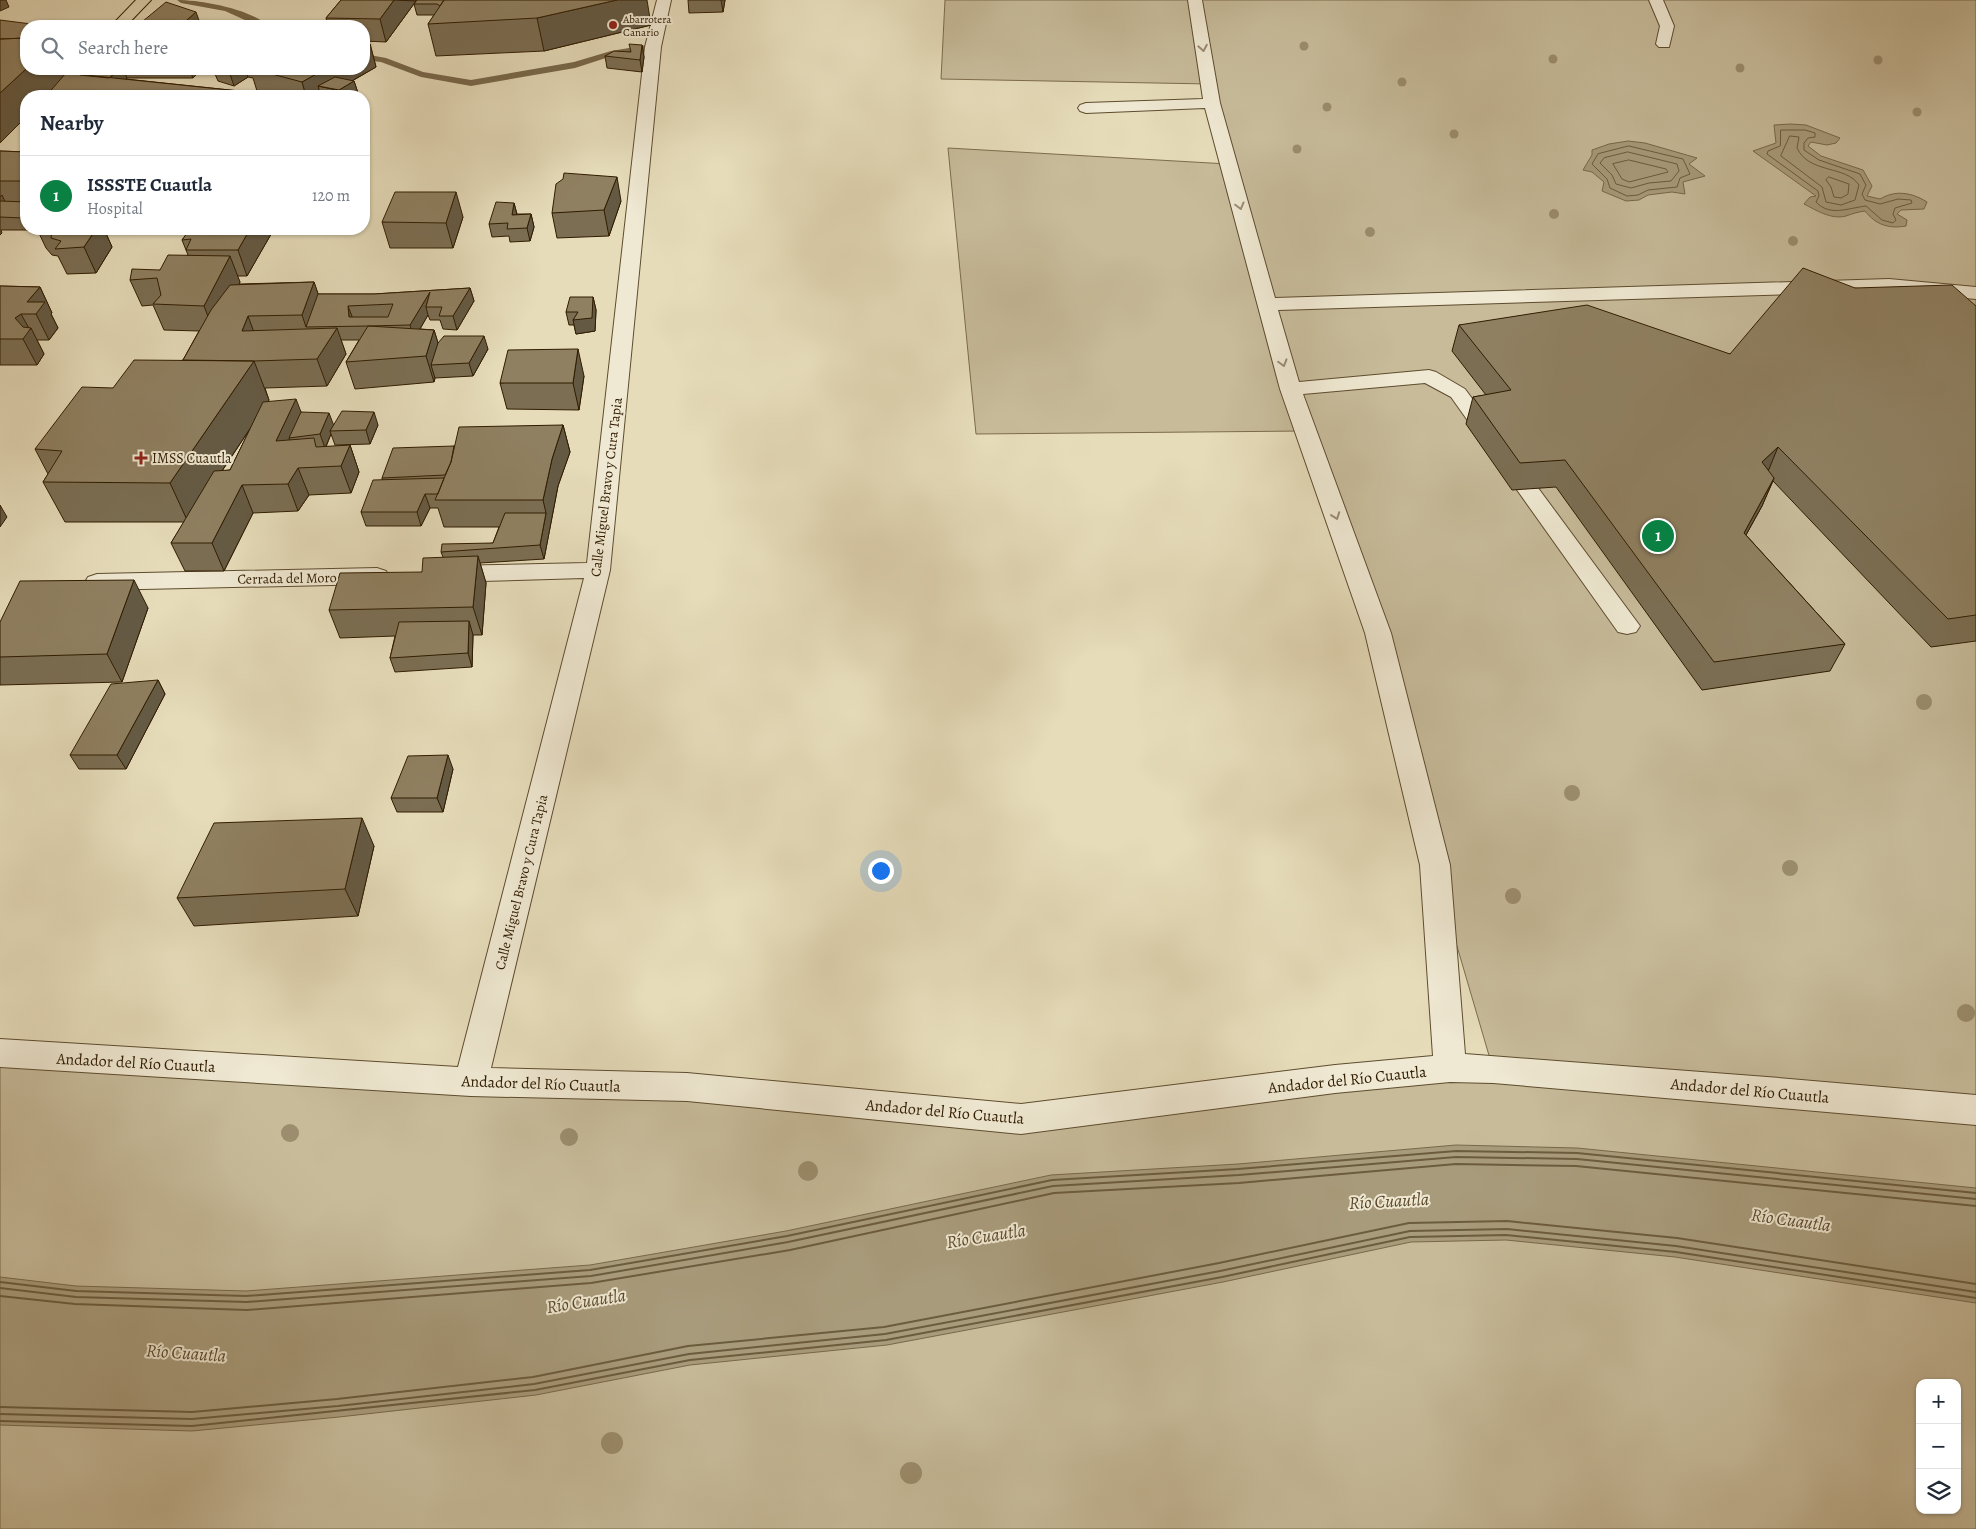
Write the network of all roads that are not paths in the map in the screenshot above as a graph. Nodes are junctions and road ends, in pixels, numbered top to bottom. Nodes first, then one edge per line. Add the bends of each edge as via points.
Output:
1 (144, 0) edge
2 (664, 0) edge
3 (1194, 0) edge
4 (1656, 0) edge
5 (124, 20) edge
6 (1664, 44) dead end
7 (70, 75) edge
8 (54, 90) edge
9 (1212, 103) junction
10 (1086, 108) dead end
11 (1976, 293) edge
12 (1267, 304) junction
13 (1291, 390) junction
14 (598, 570) junction
15 (96, 582) edge
16 (1627, 626) dead end
17 (0, 1053) edge
18 (1450, 1068) junction
19 (471, 1082) junction
20 (1976, 1110) edge

1 - 5 main road
2 - 14 street, Calle Miguel Bravo y Cura Tapia via 653,47
3 -> 9 street
4 - 6 street via 1667,26
7 - 8 main road
9 - 10 street
9 -> 12 street
11 - 12 street via 1889,285
12 -> 13 street
13 - 16 street via 1429,376 1458,393
13 -> 18 street via 1378,633 1435,865
14 - 15 street, Cerrada del Moro
14 - 19 street, Calle Miguel Bravo y Cura Tapia
17 - 19 street, Andador del Río Cuautla
18 - 19 street, Andador del Río Cuautla via 1335,1078 1021,1119 687,1087
18 - 20 street, Andador del Río Cuautla

